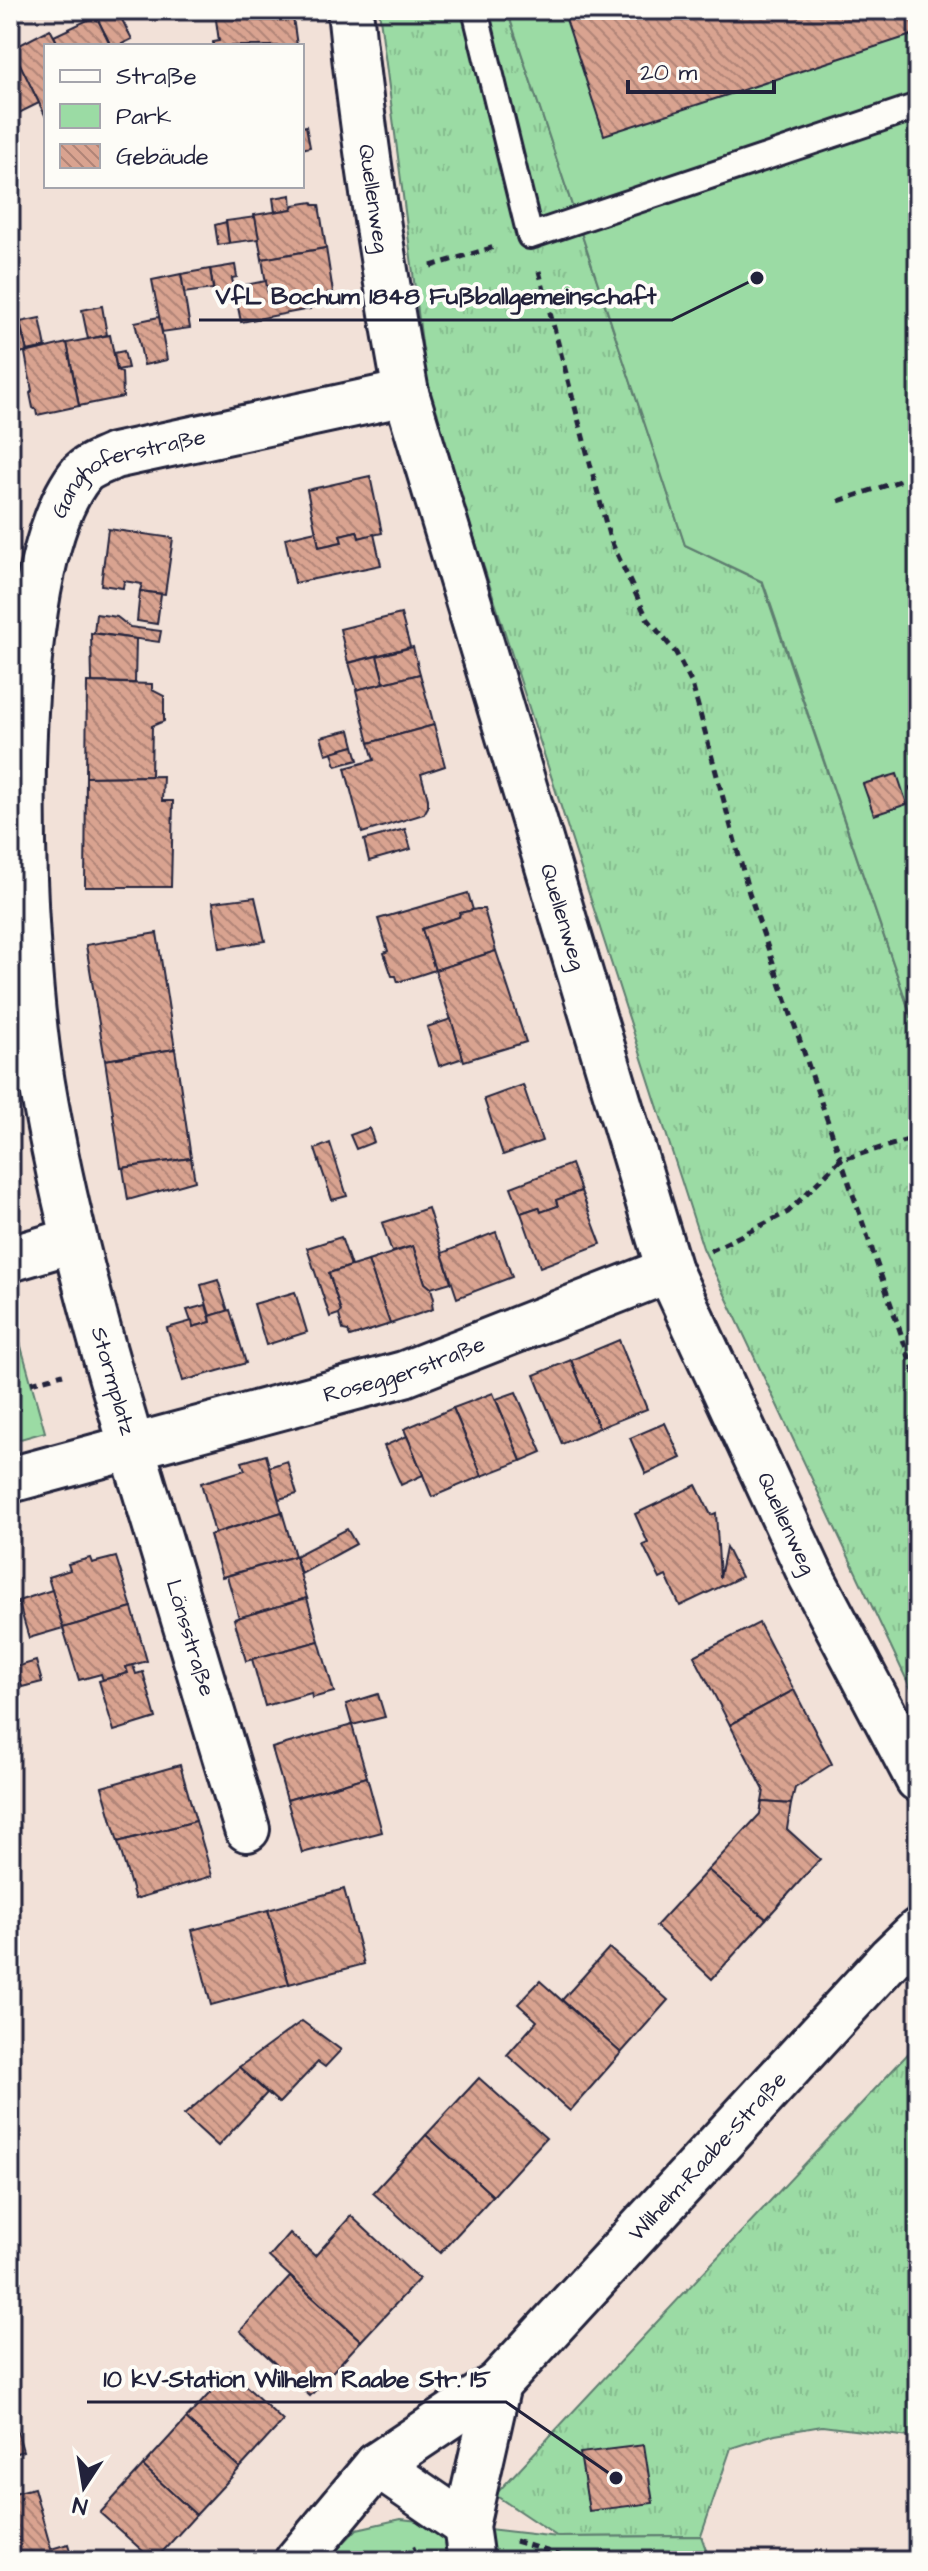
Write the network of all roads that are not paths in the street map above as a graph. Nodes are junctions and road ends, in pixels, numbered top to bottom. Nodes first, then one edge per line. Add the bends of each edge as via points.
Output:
1 (350, 10) edge
2 (475, 10) edge
3 (918, 106) edge
4 (406, 393) junction
5 (74, 1240) junction
6 (10, 1259) edge
7 (669, 1270) junction
8 (132, 1447) junction
9 (10, 1480) edge
10 (918, 1779) edge
11 (247, 1829) dead end
12 (918, 1931) edge
13 (498, 2384) junction
14 (377, 2465) junction
15 (468, 2543) edge
16 (297, 2561) edge

1 - 4 street, Quellenweg
2 - 3 lane via 530,236
4 - 5 street, Ganghoferstraße via 114,456 84,470 49,530 21,678 23,924 42,1081
4 - 7 street, Quellenweg
5 - 6 street
5 - 8 street, Stormplatz
7 - 8 street, Roseggerstraße via 404,1374
7 - 10 street, Quellenweg via 811,1576
8 - 9 street, Stormplatz
8 - 11 street, Lönsstraße
12 - 13 street, Wilhelm-Raabe-Straße
13 - 14 street, Wilhelm-Raabe-Straße
13 - 15 street, Wilhelm-Raabe-Straße
14 - 15 street, Wilhelm-Raabe-Straße
14 - 16 street, Wilhelm-Raabe-Straße

